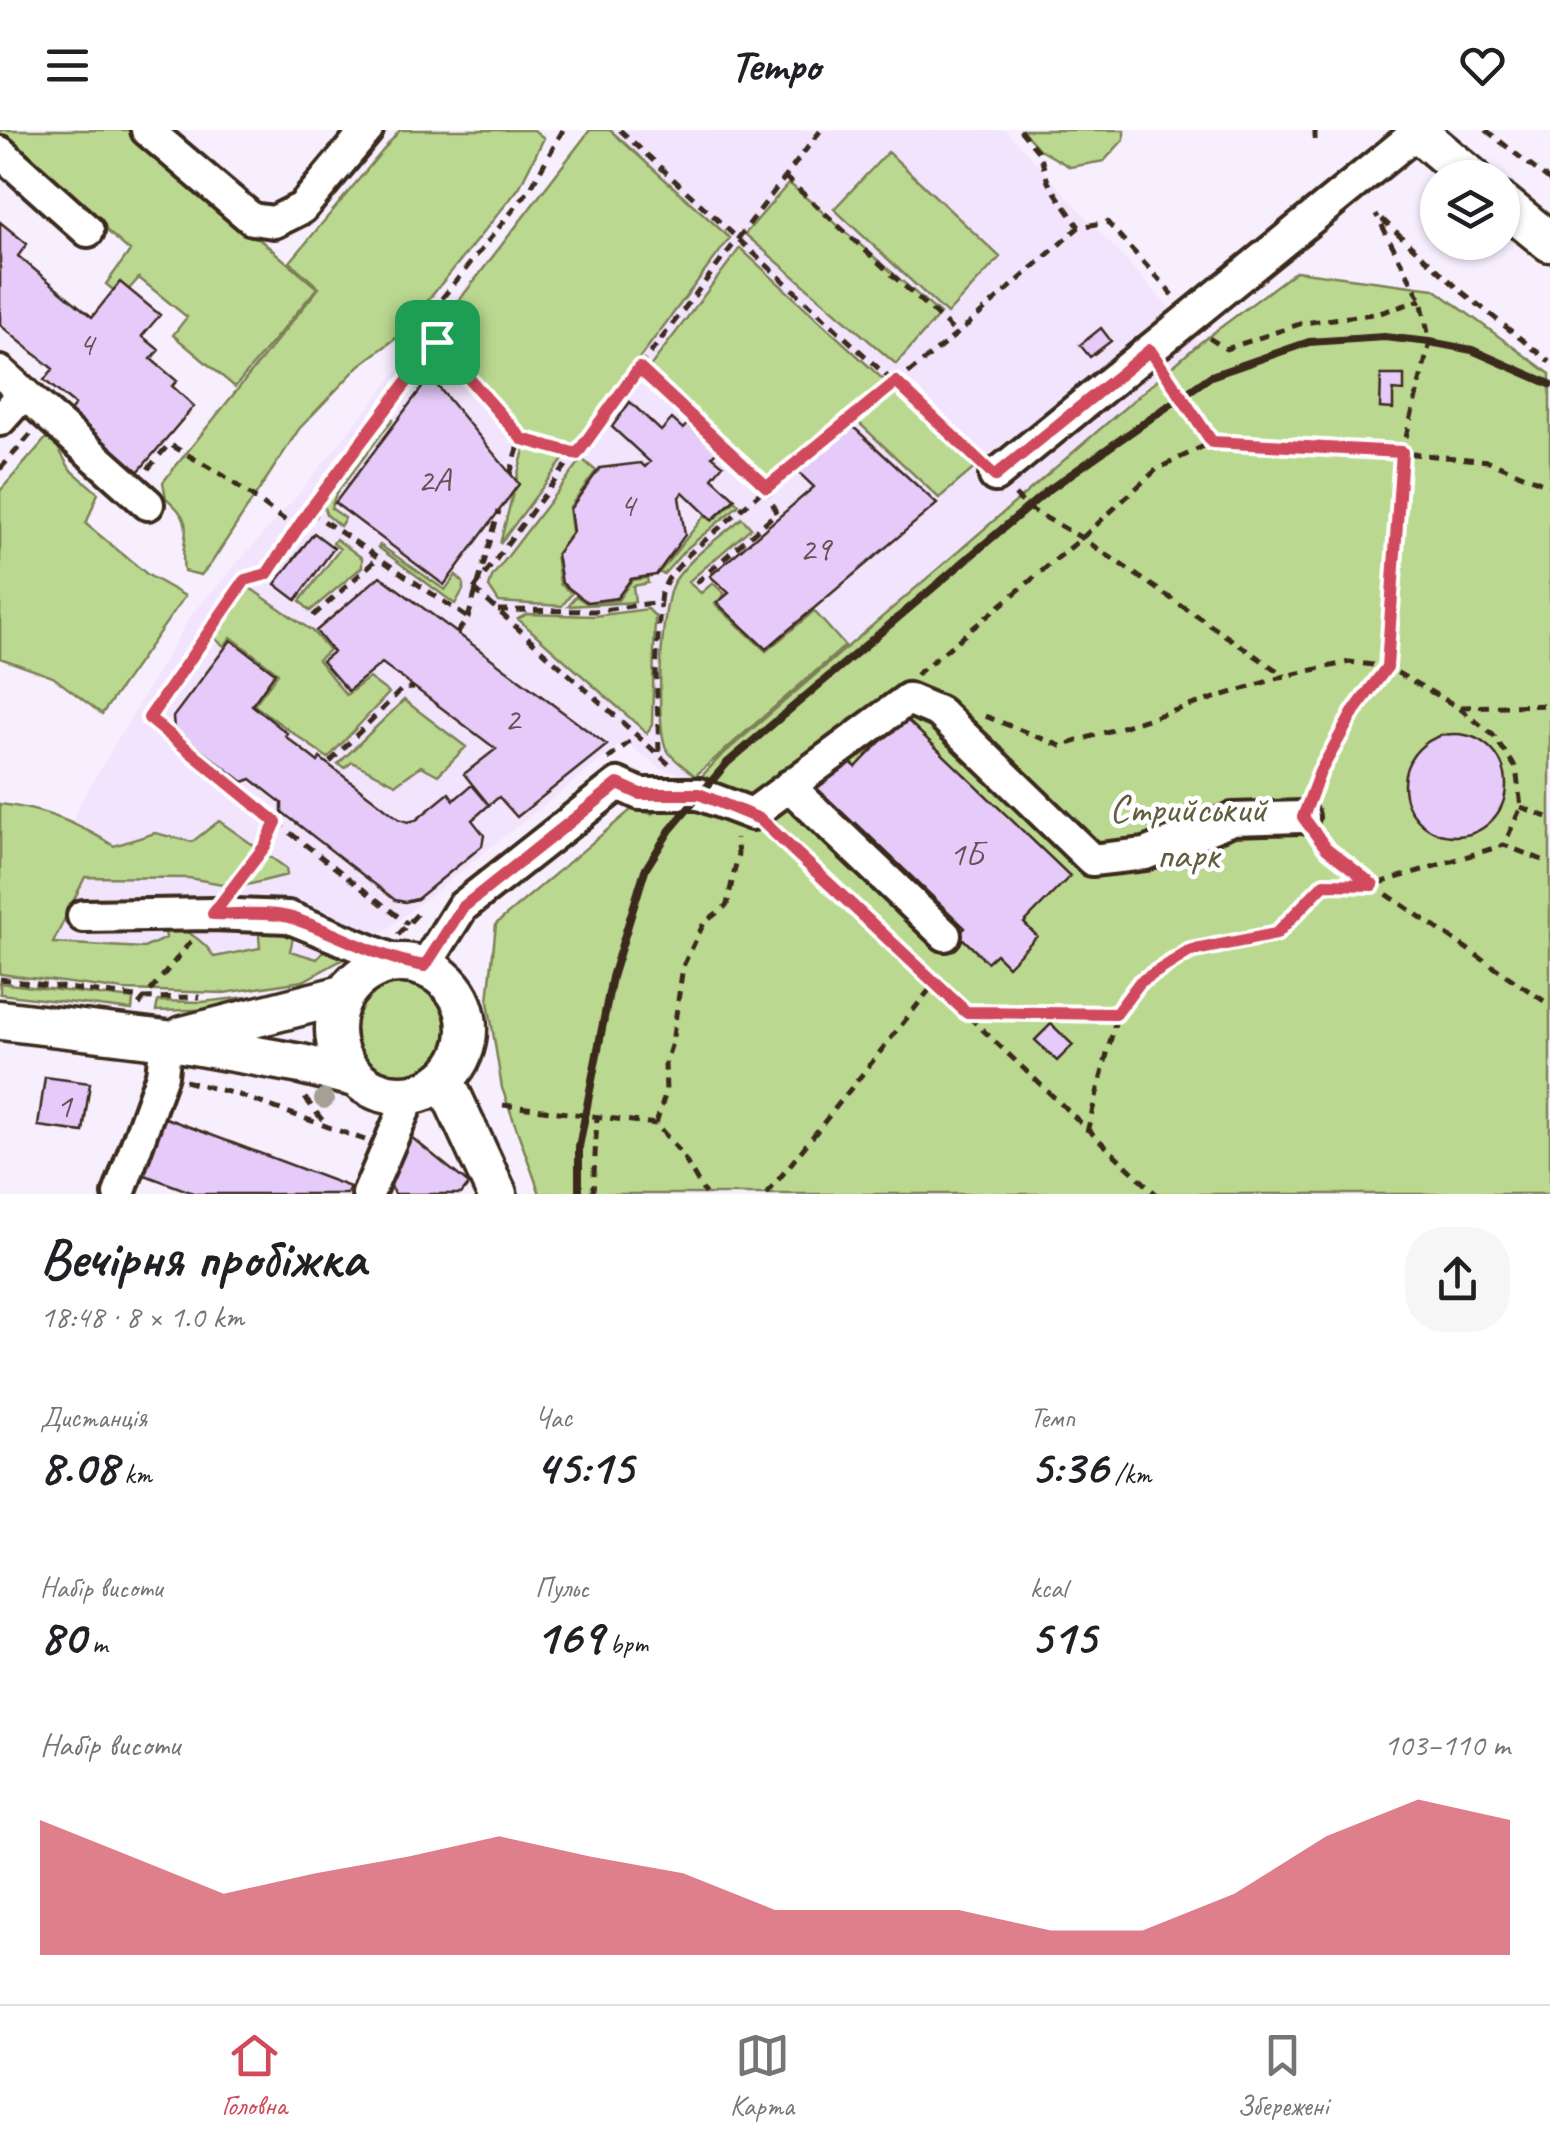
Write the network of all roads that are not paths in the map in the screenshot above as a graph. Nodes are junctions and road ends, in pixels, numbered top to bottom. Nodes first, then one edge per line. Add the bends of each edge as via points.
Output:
1 (147, 130) edge
2 (367, 130) edge
3 (1418, 131) edge
4 (0, 152) edge
5 (1451, 160) edge
6 (1520, 217) edge
7 (88, 231) dead end
8 (1550, 242) edge
9 (0, 372) edge
10 (24, 393) junction
11 (0, 420) edge
12 (995, 476) road end
13 (140, 496) road end
14 (788, 786) junction
15 (1303, 817) road end
16 (83, 916) dead end
17 (944, 935) dead end
18 (412, 964) junction
19 (343, 995) junction
20 (0, 1020) edge
21 (164, 1058) junction
22 (355, 1077) junction
23 (428, 1086) junction
24 (128, 1191) edge
25 (368, 1194) edge
26 (497, 1194) edge

1 - 2 street via 252,219 274,222 302,208
3 - 5 main road
3 - 12 street
4 - 7 street
6 - 8 main road
9 - 10 street
10 - 11 street
10 - 13 street
14 - 15 street via 908,699 938,712 1092,860 1146,854 1232,818
14 - 17 street
14 - 18 street via 749,822 699,794 640,794 618,784 462,908
16 - 18 street via 288,916
18 - 19 main road via 376,966
18 - 23 main road via 448,981 463,1004 467,1031 461,1057
19 - 21 main road
19 - 22 main road via 335,1038
20 - 21 main road
21 - 22 main road via 301,1064
21 - 24 street
22 - 23 main road via 391,1094
23 - 25 street via 392,1136
23 - 26 main road

